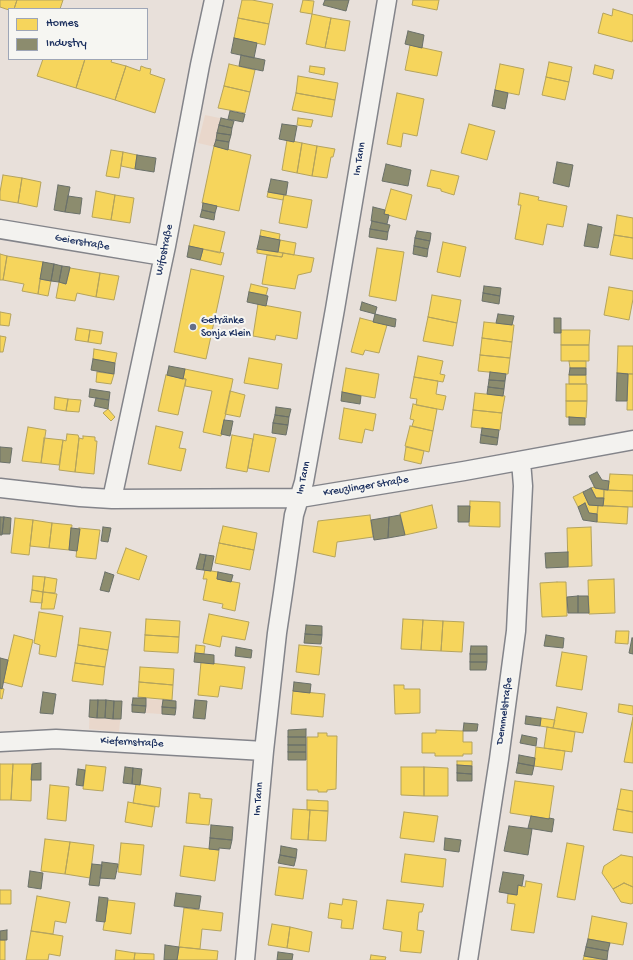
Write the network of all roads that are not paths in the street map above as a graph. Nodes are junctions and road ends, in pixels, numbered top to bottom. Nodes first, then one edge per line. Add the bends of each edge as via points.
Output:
1 (214, 0) edge
2 (387, 0) edge
3 (0, 229) edge
4 (163, 256) junction
5 (633, 440) edge
6 (521, 461) junction
7 (0, 488) edge
8 (300, 498) junction
9 (112, 499) junction
10 (0, 742) edge
11 (264, 751) junction
12 (245, 960) edge
13 (468, 960) edge

1 - 4 street, Wifostraße
2 - 8 street, Im Tann via 336,305
3 - 4 street, Geierstraße
4 - 9 street, Wifostraße
5 - 6 street, Kreuzlinger Straße
6 - 8 street, Kreuzlinger Straße
6 - 13 street, Demmelstraße via 523,486 516,631
7 - 9 street, Kreuzlinger Straße
8 - 9 street, Kreuzlinger Straße
8 - 11 street, Im Tann via 294,515 277,633
10 - 11 street, Kiefernstraße via 56,739
11 - 12 street, Im Tann

